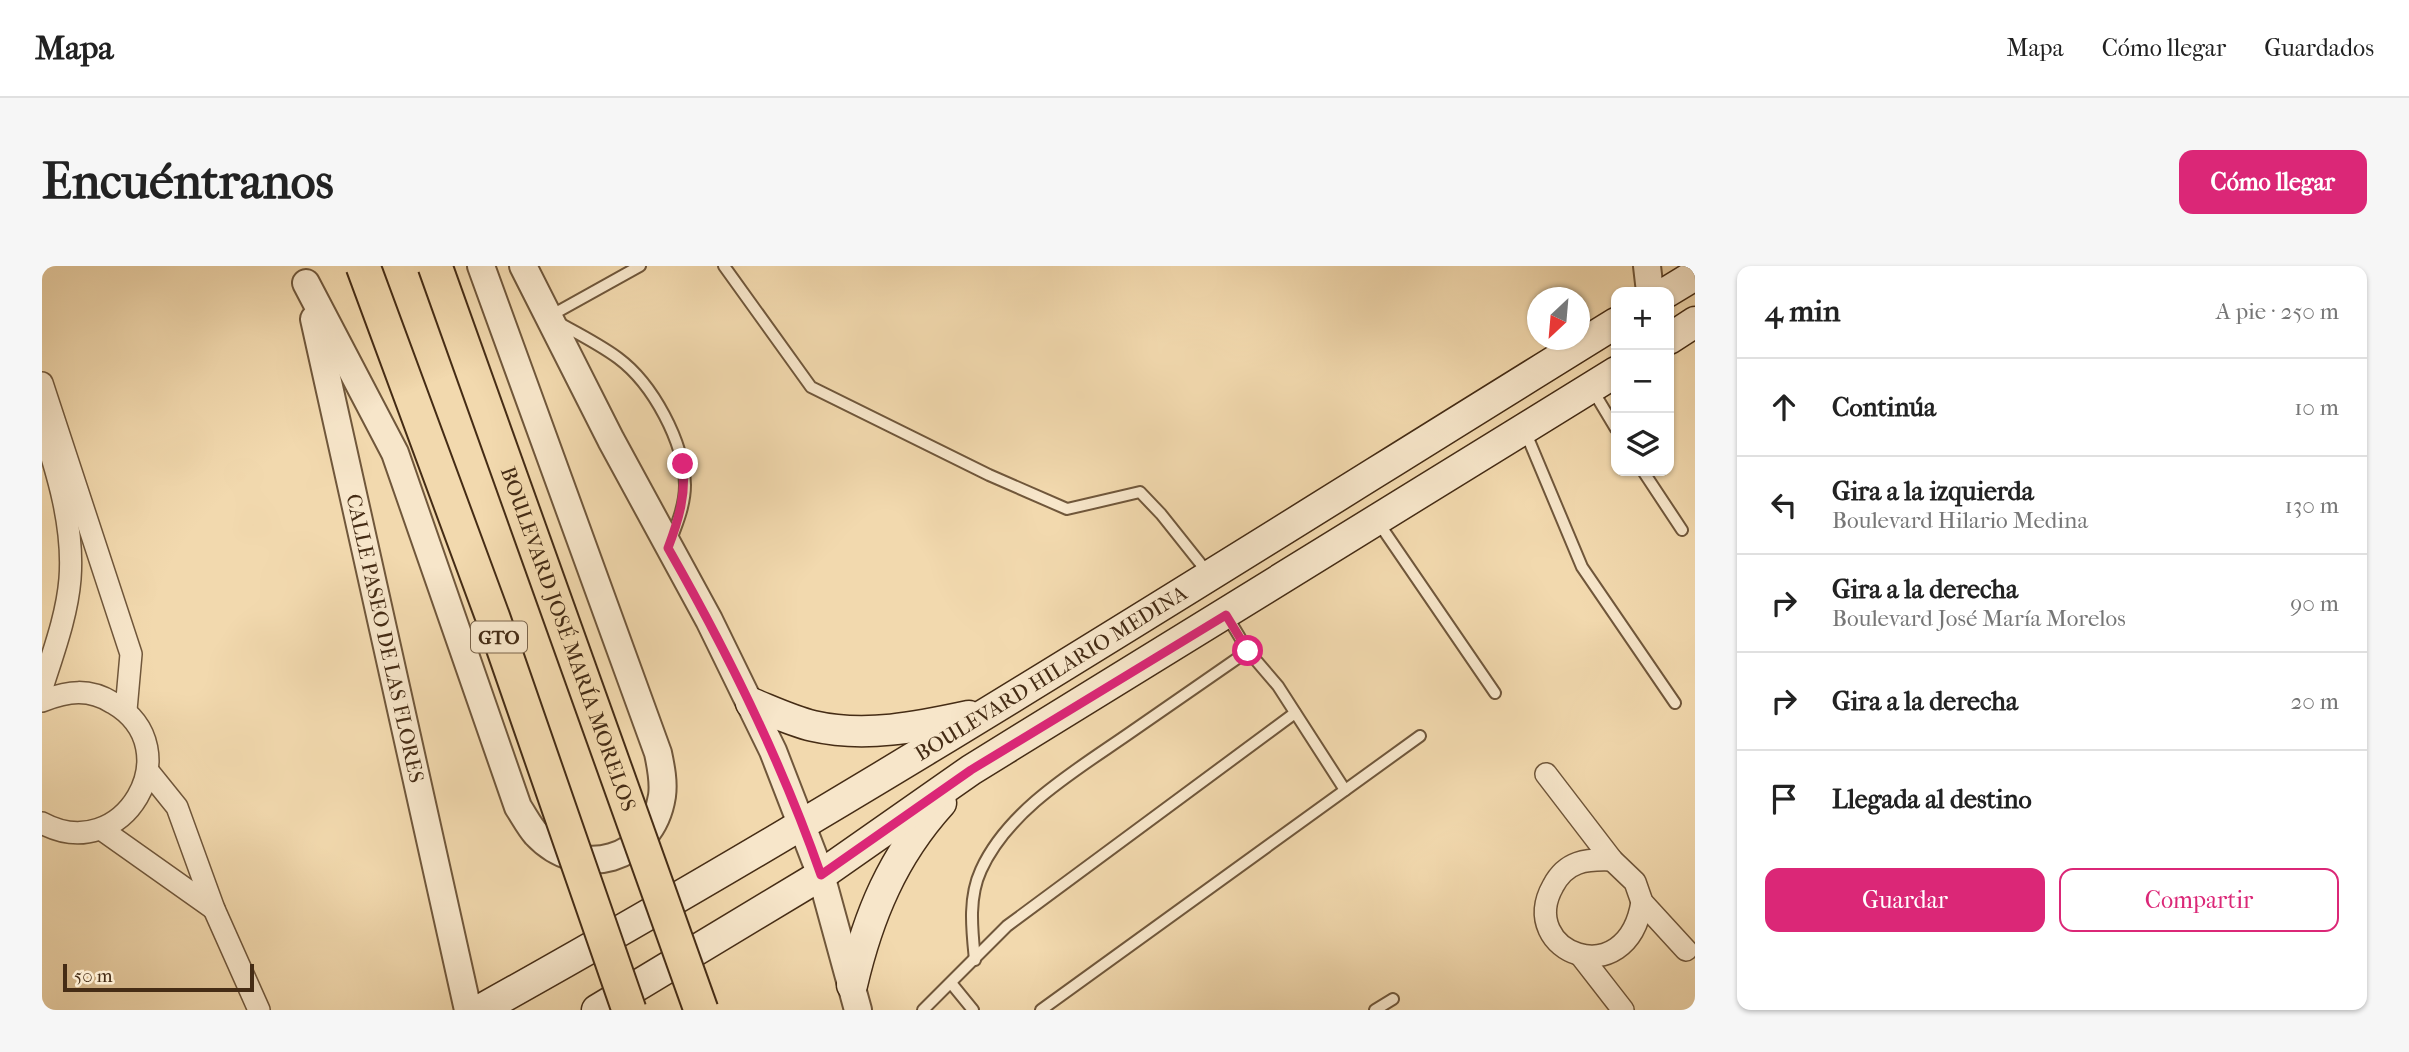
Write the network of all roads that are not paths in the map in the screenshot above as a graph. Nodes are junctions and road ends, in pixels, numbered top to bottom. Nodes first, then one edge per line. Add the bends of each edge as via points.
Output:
1 (363, 266) edge
2 (435, 266) edge
3 (481, 266) edge
4 (523, 266) edge
5 (640, 266) edge
6 (724, 266) edge
7 (1647, 266) edge
8 (303, 274) edge
9 (1695, 275) edge
10 (1649, 287) edge
11 (1674, 288) edge
12 (548, 317) junction
13 (1695, 323) edge
14 (1611, 326) edge
15 (1674, 336) edge
16 (1611, 375) edge
17 (42, 383) edge
18 (1591, 388) junction
19 (1611, 421) edge
20 (42, 426) edge
21 (1524, 430) junction
22 (1646, 476) edge
23 (1378, 521) junction
24 (1682, 530) dead end
25 (668, 548) junction
26 (1210, 576) junction
27 (1226, 615) junction
28 (1248, 651) junction
29 (42, 688) edge
30 (1495, 693) dead end
31 (42, 701) edge
32 (751, 703) junction
33 (1675, 703) dead end
34 (126, 710) junction
35 (993, 711) junction
36 (1295, 713) junction
37 (1420, 736) dead end
38 (971, 770) junction
39 (148, 771) junction
40 (1546, 774) dead end
41 (1345, 790) junction
42 (42, 823) edge
43 (803, 824) junction
44 (100, 829) junction
45 (1612, 860) junction
46 (821, 875) junction
47 (1642, 902) junction
48 (214, 909) junction
49 (1686, 950) dead end
50 (1581, 956) junction
51 (975, 960) junction
52 (951, 983) junction
53 (855, 998) edge
54 (1392, 999) dead end
55 (259, 1010) edge
56 (468, 1010) edge
57 (480, 1010) edge
58 (597, 1010) edge
59 (629, 1010) edge
60 (701, 1010) edge
61 (923, 1010) edge
62 (973, 1010) edge
63 (1041, 1010) edge
64 (1375, 1010) edge
65 (1623, 1010) edge

1 - 59 main road, GTO, bridge via 493,618
2 - 60 main road, BOULEVARD JOSÉ MARÍA MORELOS, bridge
3 - 8 street via 658,753 662,797 655,817 638,844 618,858 587,860 565,854 537,835 518,807 395,453
4 - 12 street
5 - 12 lane
6 - 26 lane via 811,387 1067,509 1140,492
7 - 10 street
8 - 56 street, CALLE PASEO DE LAS FLORES
9 - 11 main road
12 - 25 street
12 - 25 lane via 620,359 666,421 683,464 685,488 681,515
13 - 15 main road
14 - 26 main road, BOULEVARD HILARIO MEDINA
16 - 18 main road, BOULEVARD HILARIO MEDINA
17 - 34 street via 131,654
18 - 19 lane
18 - 21 main road, BOULEVARD HILARIO MEDINA
20 - 29 street via 67,524 70,578
21 - 23 main road, BOULEVARD HILARIO MEDINA
21 - 33 lane via 1582,567
22 - 24 lane
23 - 27 main road, BOULEVARD HILARIO MEDINA
23 - 30 lane
25 - 32 street
26 - 35 main road, BOULEVARD HILARIO MEDINA
27 - 28 lane
27 - 38 main road, BOULEVARD HILARIO MEDINA
28 - 36 lane
28 - 51 lane via 1080,768 1013,826 981,870 973,897
31 - 34 street via 67,691 99,694
32 - 35 main road via 811,726 848,731 888,731
32 - 43 street
34 - 39 street via 147,749
35 - 43 main road, BOULEVARD HILARIO MEDINA
36 - 41 lane
36 - 51 lane via 1024,913
37 - 41 lane
38 - 46 main road, BOULEVARD HILARIO MEDINA
38 - 53 main road via 931,815 886,879 862,940
39 - 44 street via 140,796 123,816
39 - 48 street via 177,807
40 - 45 street
41 - 63 lane
42 - 44 street via 77,833
43 - 46 street
43 - 57 main road, BOULEVARD HILARIO MEDINA
44 - 48 street
45 - 47 street via 1635,882
45 - 50 street via 1577,862 1565,869 1548,894 1547,924 1564,948
46 - 53 street
46 - 58 main road, BOULEVARD HILARIO MEDINA
47 - 49 street
47 - 50 street via 1633,934 1619,950 1603,957
48 - 55 street
50 - 65 street
51 - 52 lane
52 - 61 lane
52 - 62 lane
54 - 64 lane

